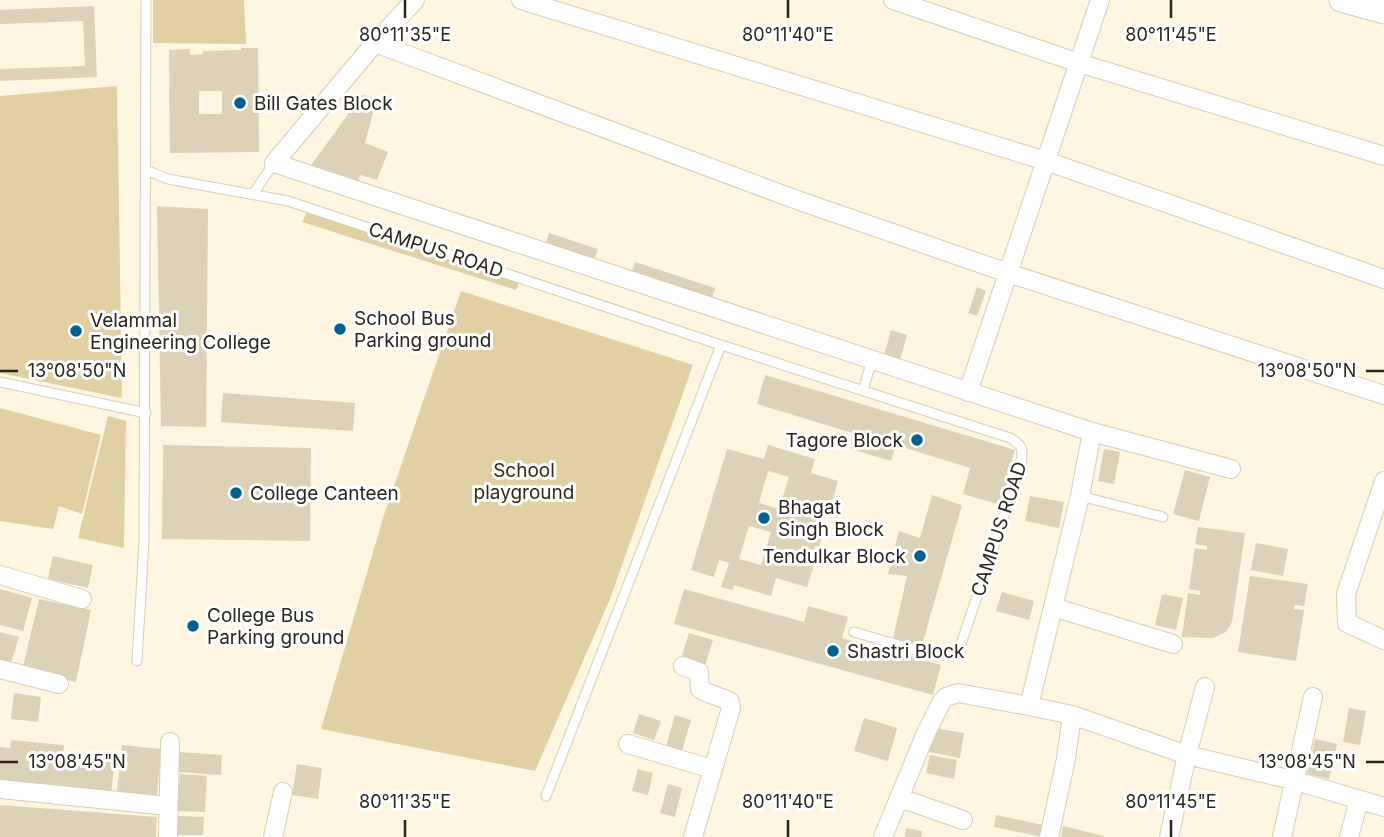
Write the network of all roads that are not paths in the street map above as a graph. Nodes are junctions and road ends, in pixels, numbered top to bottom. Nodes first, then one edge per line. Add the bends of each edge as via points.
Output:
1 (146, 0) edge
2 (415, 0) edge
3 (521, 0) edge
4 (893, 0) edge
5 (1100, 0) edge
6 (1340, 0) edge
7 (1384, 12) edge
8 (375, 43) junction
9 (1079, 62) junction
10 (1384, 156) edge
11 (1046, 161) junction
12 (274, 163) junction
13 (146, 170) junction
14 (253, 194) junction
15 (1008, 273) junction
16 (1384, 279) edge
17 (721, 345) junction
18 (872, 360) junction
19 (0, 382) edge
20 (863, 390) junction
21 (968, 392) junction
22 (1384, 395) edge
23 (146, 413) junction
24 (1092, 432) junction
25 (1231, 469) dead end
26 (1384, 481) edge
27 (1080, 496) junction
28 (1163, 517) dead end
29 (0, 575) edge
30 (82, 599) dead end
31 (1053, 607) junction
32 (854, 632) dead end
33 (1384, 640) edge
34 (1172, 644) dead end
35 (137, 661) dead end
36 (683, 666) dead end
37 (0, 669) edge
38 (59, 684) dead end
39 (1205, 687) dead end
40 (1313, 697) dead end
41 (1029, 706) junction
42 (1072, 715) junction
43 (170, 742) dead end
44 (628, 744) dead end
45 (1188, 755) junction
46 (712, 769) junction
47 (1296, 781) junction
48 (0, 789) edge
49 (283, 792) dead end
50 (546, 796) dead end
51 (900, 798) junction
52 (1359, 800) junction
53 (168, 806) junction
54 (1384, 807) edge
55 (963, 820) dead end
56 (168, 837) edge
57 (273, 837) edge
58 (693, 837) edge
59 (883, 837) edge
60 (1049, 837) edge
61 (1169, 837) edge
62 (1282, 837) edge
63 (1349, 837) edge

1 - 13 lane
2 - 8 street
3 - 11 street
4 - 9 street
5 - 9 street
6 - 7 street
8 - 12 street
8 - 15 street
9 - 10 street
9 - 11 street
11 - 15 street
11 - 16 street
12 - 14 lane
12 - 18 street
13 - 14 lane, CAMPUS ROAD
13 - 23 lane
14 - 17 lane, CAMPUS ROAD via 288,201
15 - 21 street
15 - 22 street
17 - 20 lane, CAMPUS ROAD
17 - 50 lane
18 - 20 lane
18 - 21 street
19 - 23 lane
20 - 32 lane, CAMPUS ROAD via 1010,438 1023,452 960,647 936,656
21 - 24 street
23 - 35 lane
24 - 25 street
24 - 27 street
26 - 33 street via 1346,594 1347,622
27 - 28 lane
27 - 31 street
29 - 30 street
31 - 34 street
31 - 41 street
36 - 46 street via 699,672 700,689 730,702
37 - 38 street
39 - 45 street
40 - 47 street
41 - 42 street
41 - 51 street via 958,694 946,697
42 - 45 street
42 - 60 street
43 - 53 street
44 - 46 street
45 - 47 street
45 - 61 street
46 - 58 street
47 - 52 street
47 - 62 street
48 - 53 street
49 - 57 street
51 - 55 street
51 - 59 street
52 - 54 street
52 - 63 street
53 - 56 street

